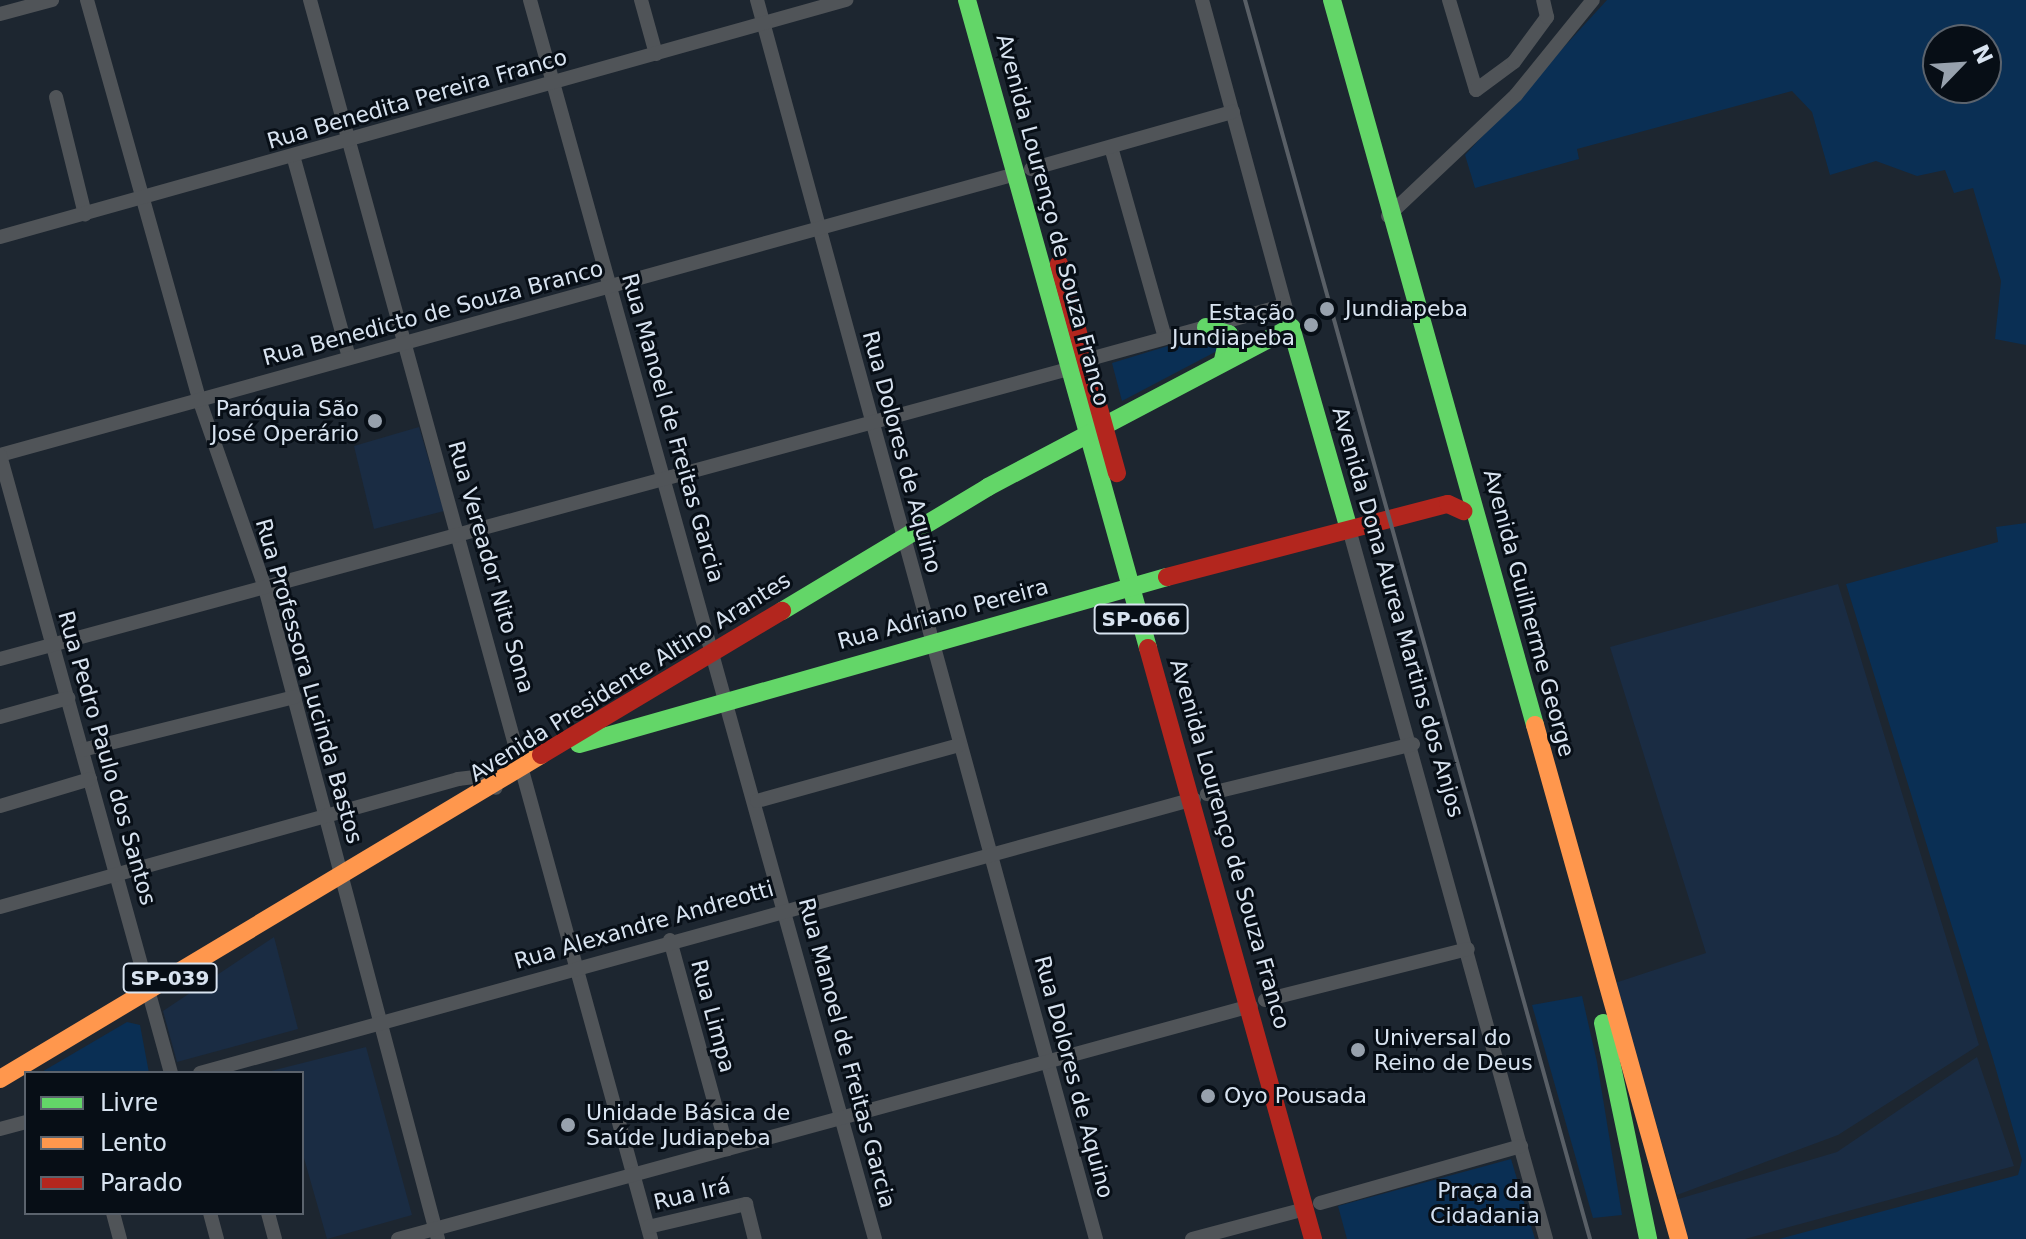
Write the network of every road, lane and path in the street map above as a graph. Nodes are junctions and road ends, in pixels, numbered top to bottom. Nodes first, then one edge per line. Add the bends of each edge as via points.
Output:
1 (52, 0) edge
2 (87, 0) edge
3 (310, 0) edge
4 (530, 0) edge
5 (641, 0) edge
6 (757, 0) edge
7 (846, 0) edge
8 (967, 0) edge
9 (985, 0) edge
10 (1202, 0) edge
11 (1322, 0) edge
12 (1332, 0) edge
13 (1449, 0) edge
14 (1543, 0) edge
15 (1593, 0) edge
16 (0, 14) edge
17 (763, 24) junction
18 (656, 54) junction
19 (552, 83) junction
20 (56, 97) dead end
21 (1233, 112) junction
22 (349, 139) junction
23 (1111, 147) junction
24 (294, 159) junction
25 (1023, 172) junction
26 (145, 197) junction
27 (85, 214) junction
28 (1387, 216) junction
29 (817, 227) junction
30 (0, 235) edge
31 (611, 287) junction
32 (1285, 305) junction
33 (1206, 327) junction
34 (1291, 327) junction
35 (1165, 338) junction
36 (404, 341) junction
37 (349, 357) junction
38 (1086, 360) junction
39 (1223, 360) junction
40 (1069, 369) junction
41 (200, 402) junction
42 (871, 423) junction
43 (1096, 428) junction
44 (0, 455) edge
45 (664, 479) junction
46 (1456, 501) junction
47 (1349, 529) junction
48 (458, 535) junction
49 (903, 540) junction
50 (1138, 584) junction
51 (265, 588) junction
52 (932, 642) junction
53 (53, 644) junction
54 (713, 649) junction
55 (0, 659) edge
56 (294, 697) junction
57 (68, 698) junction
58 (727, 698) junction
59 (0, 717) edge
60 (1413, 744) junction
61 (959, 745) junction
62 (82, 750) junction
63 (552, 753) junction
64 (526, 769) junction
65 (90, 779) junction
66 (496, 788) junction
67 (1201, 797) junction
68 (757, 801) junction
69 (0, 806) edge
70 (325, 814) junction
71 (989, 851) junction
72 (116, 875) junction
73 (342, 879) junction
74 (0, 907) edge
75 (784, 908) junction
76 (670, 940) junction
77 (1468, 949) junction
78 (577, 967) junction
79 (149, 991) junction
80 (1258, 1003) junction
81 (381, 1021) junction
82 (1047, 1059) junction
83 (228, 1069) edge
84 (170, 1071) edge
85 (0, 1079) edge
86 (841, 1117) junction
87 (24, 1123) edge
88 (0, 1129) edge
89 (1521, 1146) junction
90 (727, 1149) junction
91 (633, 1175) junction
92 (1312, 1206) junction
93 (114, 1215) edge
94 (211, 1215) edge
95 (269, 1215) edge
96 (437, 1233) edge
97 (649, 1233) edge
98 (120, 1239) edge
99 (217, 1239) edge
100 (275, 1239) edge
101 (398, 1239) edge
102 (755, 1239) edge
103 (875, 1239) edge
104 (1096, 1239) edge
105 (1192, 1239) edge
106 (1313, 1239) edge
107 (1330, 1239) edge
108 (1546, 1239) edge
109 (1648, 1239) edge
110 (1679, 1239) edge

1 - 16 street
2 - 26 street, Rua Professora Lucinda Bastos
3 - 22 street, Rua Vereador Nito Sona
4 - 19 street, Rua Manoel de Freitas Garcia
5 - 18 street
6 - 17 street, Rua Dolores de Aquino
7 - 17 street, Rua Benedita Pereira Franco
8 - 25 main road, Avenida Lourenço de Souza Franco / SP-066
9 - 25 main road, Avenida Lourenço de Souza Franco / SP-066
10 - 21 street, Avenida Dona Aurea Martins dos Anjos
11 - 28 main road, Avenida Guilherme George
12 - 28 main road, Avenida Guilherme George
13 - 14 street via 1476,90 1514,62 1547,17
15 - 28 street via 1535,75
17 - 18 street, Rua Benedita Pereira Franco
17 - 29 street, Rua Dolores de Aquino
18 - 19 street, Rua Benedita Pereira Franco
19 - 22 street, Rua Benedita Pereira Franco
19 - 31 street, Rua Manoel de Freitas Garcia
20 - 27 street
21 - 23 street, Rua Benedicto de Souza Branco
21 - 32 street, Avenida Dona Aurea Martins dos Anjos
22 - 24 street, Rua Benedita Pereira Franco
22 - 36 street, Rua Vereador Nito Sona
23 - 25 street, Rua Benedicto de Souza Branco
23 - 35 street
24 - 26 street, Rua Benedita Pereira Franco
24 - 37 street
25 - 29 street, Rua Benedicto de Souza Branco
25 - 38 main road, Avenida Lourenço de Souza Franco / SP-066
25 - 40 main road, Avenida Lourenço de Souza Franco / SP-066
26 - 27 street, Rua Benedita Pereira Franco
26 - 41 street, Rua Professora Lucinda Bastos
27 - 30 street, Rua Benedita Pereira Franco
28 - 46 main road, Avenida Guilherme George
28 - 110 main road, Avenida Guilherme George
29 - 31 street, Rua Benedicto de Souza Branco
29 - 42 street, Rua Dolores de Aquino
31 - 36 street, Rua Benedicto de Souza Branco
31 - 45 street, Rua Manoel de Freitas Garcia
32 - 33 street
32 - 34 street, Avenida Dona Aurea Martins dos Anjos
33 - 35 street
33 - 39 main road via 1229,334
34 - 39 main road, Avenida Presidente Altino Arantes
34 - 47 main road, Avenida Dona Aurea Martins dos Anjos
35 - 38 street
36 - 37 street, Rua Benedicto de Souza Branco
36 - 48 street, Rua Vereador Nito Sona
37 - 41 street, Rua Benedicto de Souza Branco
38 - 43 main road, Avenida Lourenço de Souza Franco / SP-066
39 - 43 main road, Avenida Presidente Altino Arantes
40 - 42 street
40 - 43 main road, Avenida Lourenço de Souza Franco / SP-066
41 - 44 street, Rua Benedicto de Souza Branco
41 - 51 street, Rua Professora Lucinda Bastos
42 - 45 street
42 - 49 street, Rua Dolores de Aquino
43 - 49 main road, Avenida Presidente Altino Arantes
43 - 50 main road, Avenida Lourenço de Souza Franco / SP-066
44 - 53 street, Rua Pedro Paulo dos Santos
45 - 48 street
45 - 54 street, Rua Manoel de Freitas Garcia
46 - 47 main road, Rua Adriano Pereira
46 - 109 main road, Avenida Guilherme George via 1608,1041
47 - 50 main road, Rua Adriano Pereira
47 - 60 street, Avenida Dona Aurea Martins dos Anjos
48 - 51 street
48 - 64 street, Rua Vereador Nito Sona
49 - 52 street, Rua Dolores de Aquino
49 - 54 main road, Avenida Presidente Altino Arantes
50 - 52 main road, Rua Adriano Pereira
50 - 67 main road, Avenida Lourenço de Souza Franco / SP-066
51 - 53 street
51 - 56 street, Rua Professora Lucinda Bastos
52 - 58 main road, Rua Adriano Pereira
52 - 61 street, Rua Dolores de Aquino
53 - 55 street
53 - 57 street, Rua Pedro Paulo dos Santos
54 - 58 street, Rua Manoel de Freitas Garcia
54 - 63 main road, Avenida Presidente Altino Arantes
56 - 62 street
56 - 70 street, Rua Professora Lucinda Bastos
57 - 59 street
57 - 62 street, Rua Pedro Paulo dos Santos
58 - 63 main road, Rua Adriano Pereira
58 - 68 street, Rua Manoel de Freitas Garcia
60 - 67 street, Rua Alexandre Andreotti
60 - 77 street, Avenida Dona Aurea Martins dos Anjos
61 - 68 street
61 - 71 street, Rua Dolores de Aquino
62 - 65 street, Rua Pedro Paulo dos Santos
63 - 64 main road, Avenida Presidente Altino Arantes / SP-039
64 - 66 main road, Avenida Presidente Altino Arantes / SP-039
64 - 78 street, Rua Vereador Nito Sona
65 - 69 street
65 - 72 street, Rua Pedro Paulo dos Santos
66 - 70 street via 482,776 458,779
66 - 73 main road, Avenida Presidente Altino Arantes / SP-039
67 - 71 street, Rua Alexandre Andreotti
67 - 80 main road, Avenida Lourenço de Souza Franco / SP-066
68 - 75 street, Rua Manoel de Freitas Garcia
70 - 72 street
70 - 73 street, Rua Professora Lucinda Bastos
71 - 75 street, Rua Alexandre Andreotti
71 - 82 street, Rua Dolores de Aquino
72 - 74 street
72 - 79 street, Rua Pedro Paulo dos Santos
73 - 79 main road, Avenida Presidente Altino Arantes / SP-039
73 - 81 street, Rua Professora Lucinda Bastos
75 - 76 street, Rua Alexandre Andreotti
75 - 86 street, Rua Manoel de Freitas Garcia
76 - 78 street, Rua Alexandre Andreotti
76 - 90 street, Rua Limpa
77 - 80 street
77 - 89 street, Avenida Dona Aurea Martins dos Anjos
78 - 81 street, Rua Alexandre Andreotti
78 - 91 street, Rua Vereador Nito Sona
79 - 84 street, Rua Pedro Paulo dos Santos
79 - 85 main road, Avenida Presidente Altino Arantes / SP-039
80 - 82 street
80 - 92 main road, Avenida Lourenço de Souza Franco / SP-066
81 - 83 street, Rua Alexandre Andreotti
81 - 96 street, Rua Professora Lucinda Bastos
82 - 86 street
82 - 104 street, Rua Dolores de Aquino
86 - 90 street
86 - 103 street, Rua Manoel de Freitas Garcia
87 - 88 street
89 - 92 street
89 - 108 street, Avenida Dona Aurea Martins dos Anjos
90 - 91 street
91 - 96 street
91 - 97 street, Rua Vereador Nito Sona
92 - 105 street
92 - 106 main road, Avenida Lourenço de Souza Franco / SP-066
92 - 107 main road, Avenida Lourenço de Souza Franco / SP-066
93 - 98 street
94 - 99 street
95 - 100 street
96 - 101 street
97 - 102 street, Rua Irá via 746,1204

